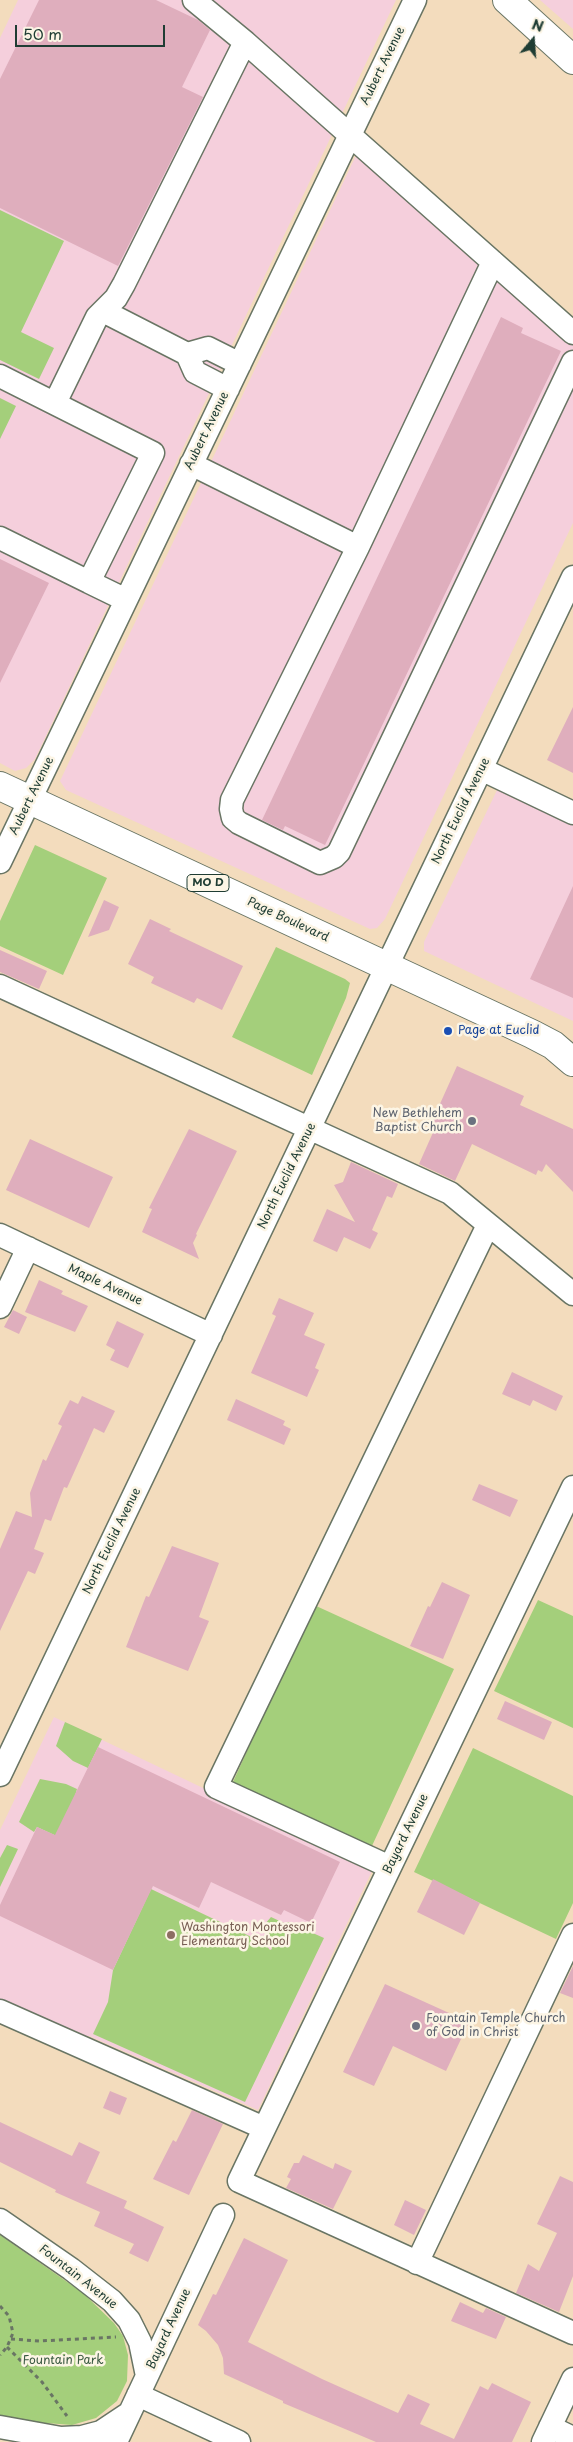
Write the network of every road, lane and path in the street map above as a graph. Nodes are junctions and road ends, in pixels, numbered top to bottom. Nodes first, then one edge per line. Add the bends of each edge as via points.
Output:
1 (194, 0) edge
2 (415, 0) edge
3 (507, 0) edge
4 (245, 42) junction
5 (573, 60) edge
6 (350, 134) junction
7 (493, 262) junction
8 (105, 312) junction
9 (573, 333) edge
10 (187, 354) junction
11 (573, 362) edge
12 (240, 364) junction
13 (0, 376) edge
14 (228, 389) junction
15 (55, 404) junction
16 (191, 464) junction
17 (0, 538) edge
18 (358, 547) junction
19 (573, 577) edge
20 (89, 582) junction
21 (126, 600) junction
22 (481, 770) junction
23 (0, 786) edge
24 (30, 800) junction
25 (573, 813) edge
26 (0, 862) edge
27 (387, 966) junction
28 (0, 986) edge
29 (572, 1061) edge
30 (309, 1129) junction
31 (488, 1224) junction
32 (0, 1234) edge
33 (28, 1248) junction
34 (573, 1294) edge
35 (0, 1307) edge
36 (211, 1335) junction
37 (573, 1487) edge
38 (0, 1775) edge
39 (390, 1867) junction
40 (573, 1935) edge
41 (0, 2011) edge
42 (264, 2128) junction
43 (223, 2215) dead end
44 (0, 2220) edge
45 (418, 2263) junction
46 (0, 2306) edge
47 (573, 2333) edge
48 (120, 2337) dead end
49 (12, 2339) junction
50 (8, 2347) junction
51 (0, 2355) edge
52 (573, 2379) edge
53 (138, 2395) junction
54 (71, 2423) dead end
55 (0, 2427) edge
56 (546, 2435) edge
57 (573, 2438) edge
58 (116, 2442) edge
59 (239, 2442) edge

1 - 4 street
2 - 6 street, Aubert Avenue
3 - 5 main road
4 - 6 street
4 - 8 street via 124,284
6 - 7 street
6 - 12 street, Aubert Avenue
7 - 9 street
7 - 18 street
8 - 10 street
8 - 15 street via 97,317
10 - 12 street via 208,348
10 - 14 street via 194,372
11 - 18 street via 339,852 320,863 239,823 233,818 232,800
12 - 14 street, Aubert Avenue
13 - 15 street
14 - 16 street, Aubert Avenue
15 - 20 street via 153,453
16 - 18 street
16 - 21 street, Aubert Avenue
17 - 20 street
19 - 22 street, North Euclid Avenue
20 - 21 street
21 - 24 street, Aubert Avenue
22 - 25 street
22 - 27 street, North Euclid Avenue
23 - 24 main road, Page Boulevard / MO D
24 - 26 street, Aubert Avenue
24 - 27 main road, Page Boulevard / MO D
27 - 29 main road, Page Boulevard / MO D via 532,1034 553,1045
27 - 30 street, North Euclid Avenue
28 - 30 street
30 - 31 street via 450,1193
30 - 36 street, North Euclid Avenue
31 - 34 street
31 - 39 street via 216,1787
32 - 33 street, Maple Avenue
33 - 35 street
33 - 36 street, Maple Avenue
36 - 38 street, North Euclid Avenue
37 - 39 street, Bayard Avenue
39 - 42 street, Bayard Avenue
40 - 45 street
41 - 42 street
42 - 45 street, Bayard Avenue via 239,2182
43 - 53 street, Bayard Avenue
44 - 53 street, Fountain Avenue via 71,2269 129,2320 140,2342
45 - 47 street
46 - 49 path via 12,2324
48 - 49 path
49 - 50 path
50 - 51 path
50 - 54 path via 42,2382
52 - 56 street
53 - 55 street via 101,2432 82,2437 60,2438
53 - 58 street, Bayard Avenue
53 - 59 street
56 - 57 street

